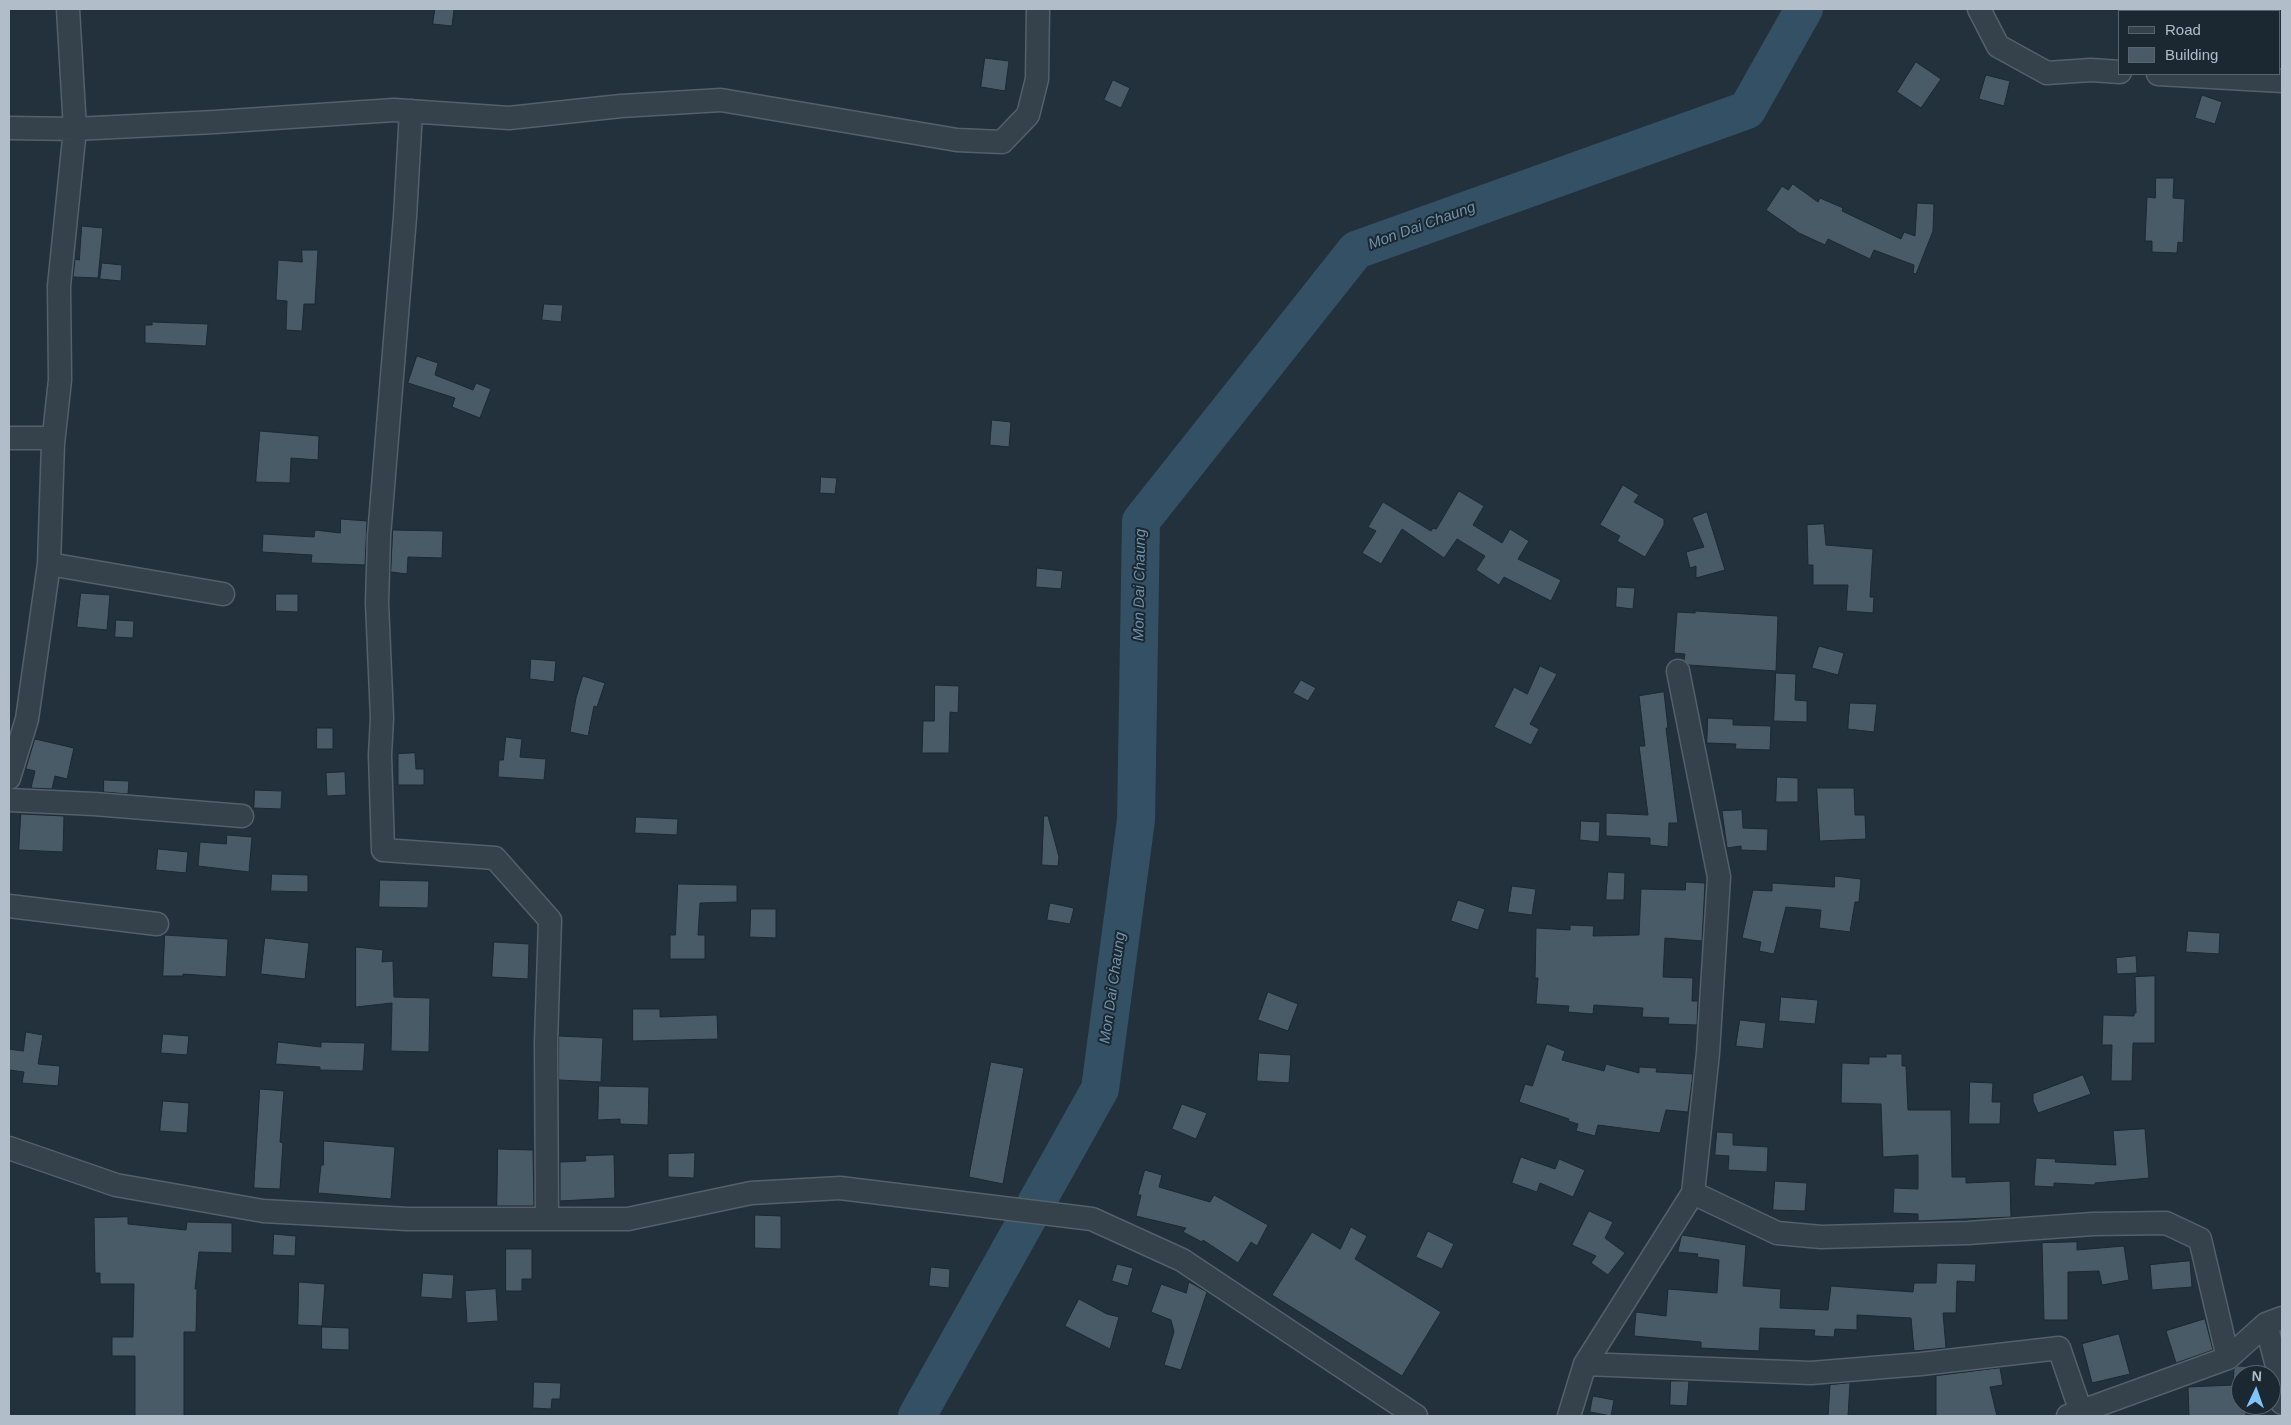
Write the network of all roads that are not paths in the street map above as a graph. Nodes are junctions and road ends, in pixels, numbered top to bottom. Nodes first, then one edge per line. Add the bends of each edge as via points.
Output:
1 (68, 9) edge
2 (1038, 9) edge
3 (1979, 9) edge
4 (2118, 72) edge
5 (2176, 75) edge
6 (2282, 81) edge
7 (411, 111) junction
8 (9, 128) edge
9 (75, 129) junction
10 (9, 438) edge
11 (53, 438) junction
12 (49, 564) junction
13 (223, 594) dead end
14 (1678, 671) dead end
15 (9, 778) edge
16 (9, 800) edge
17 (242, 816) dead end
18 (9, 906) edge
19 (157, 924) dead end
20 (9, 1148) edge
21 (1693, 1193) junction
22 (547, 1219) junction
23 (2274, 1321) edge
24 (2228, 1358) junction
25 (1585, 1364) junction
26 (2279, 1365) edge
27 (2281, 1386) edge
28 (2282, 1403) edge
29 (2074, 1414) edge
30 (1416, 1416) edge
31 (1569, 1416) edge

1 - 9 street
2 - 7 street via 1037,79 1028,115 1002,142 957,140 721,100 509,118
3 - 4 street via 1998,46 2047,73
5 - 6 street
7 - 9 street
7 - 22 street via 377,603 383,850 495,858 550,920 546,1042
8 - 9 street
9 - 11 street via 59,286 60,380
10 - 11 street
11 - 12 street
12 - 13 street
12 - 15 street via 27,719
14 - 21 street via 1719,877 1708,1053
16 - 17 street
18 - 19 street
20 - 22 street via 116,1185 263,1210 407,1219
21 - 24 street via 1777,1233 1822,1237 2166,1222 2200,1239
21 - 25 street
22 - 30 street via 628,1219 751,1193 840,1188 1092,1219 1182,1260
23 - 24 street
23 - 26 street
24 - 29 street
25 - 29 street via 1811,1374 2059,1348
25 - 31 street
27 - 28 street

